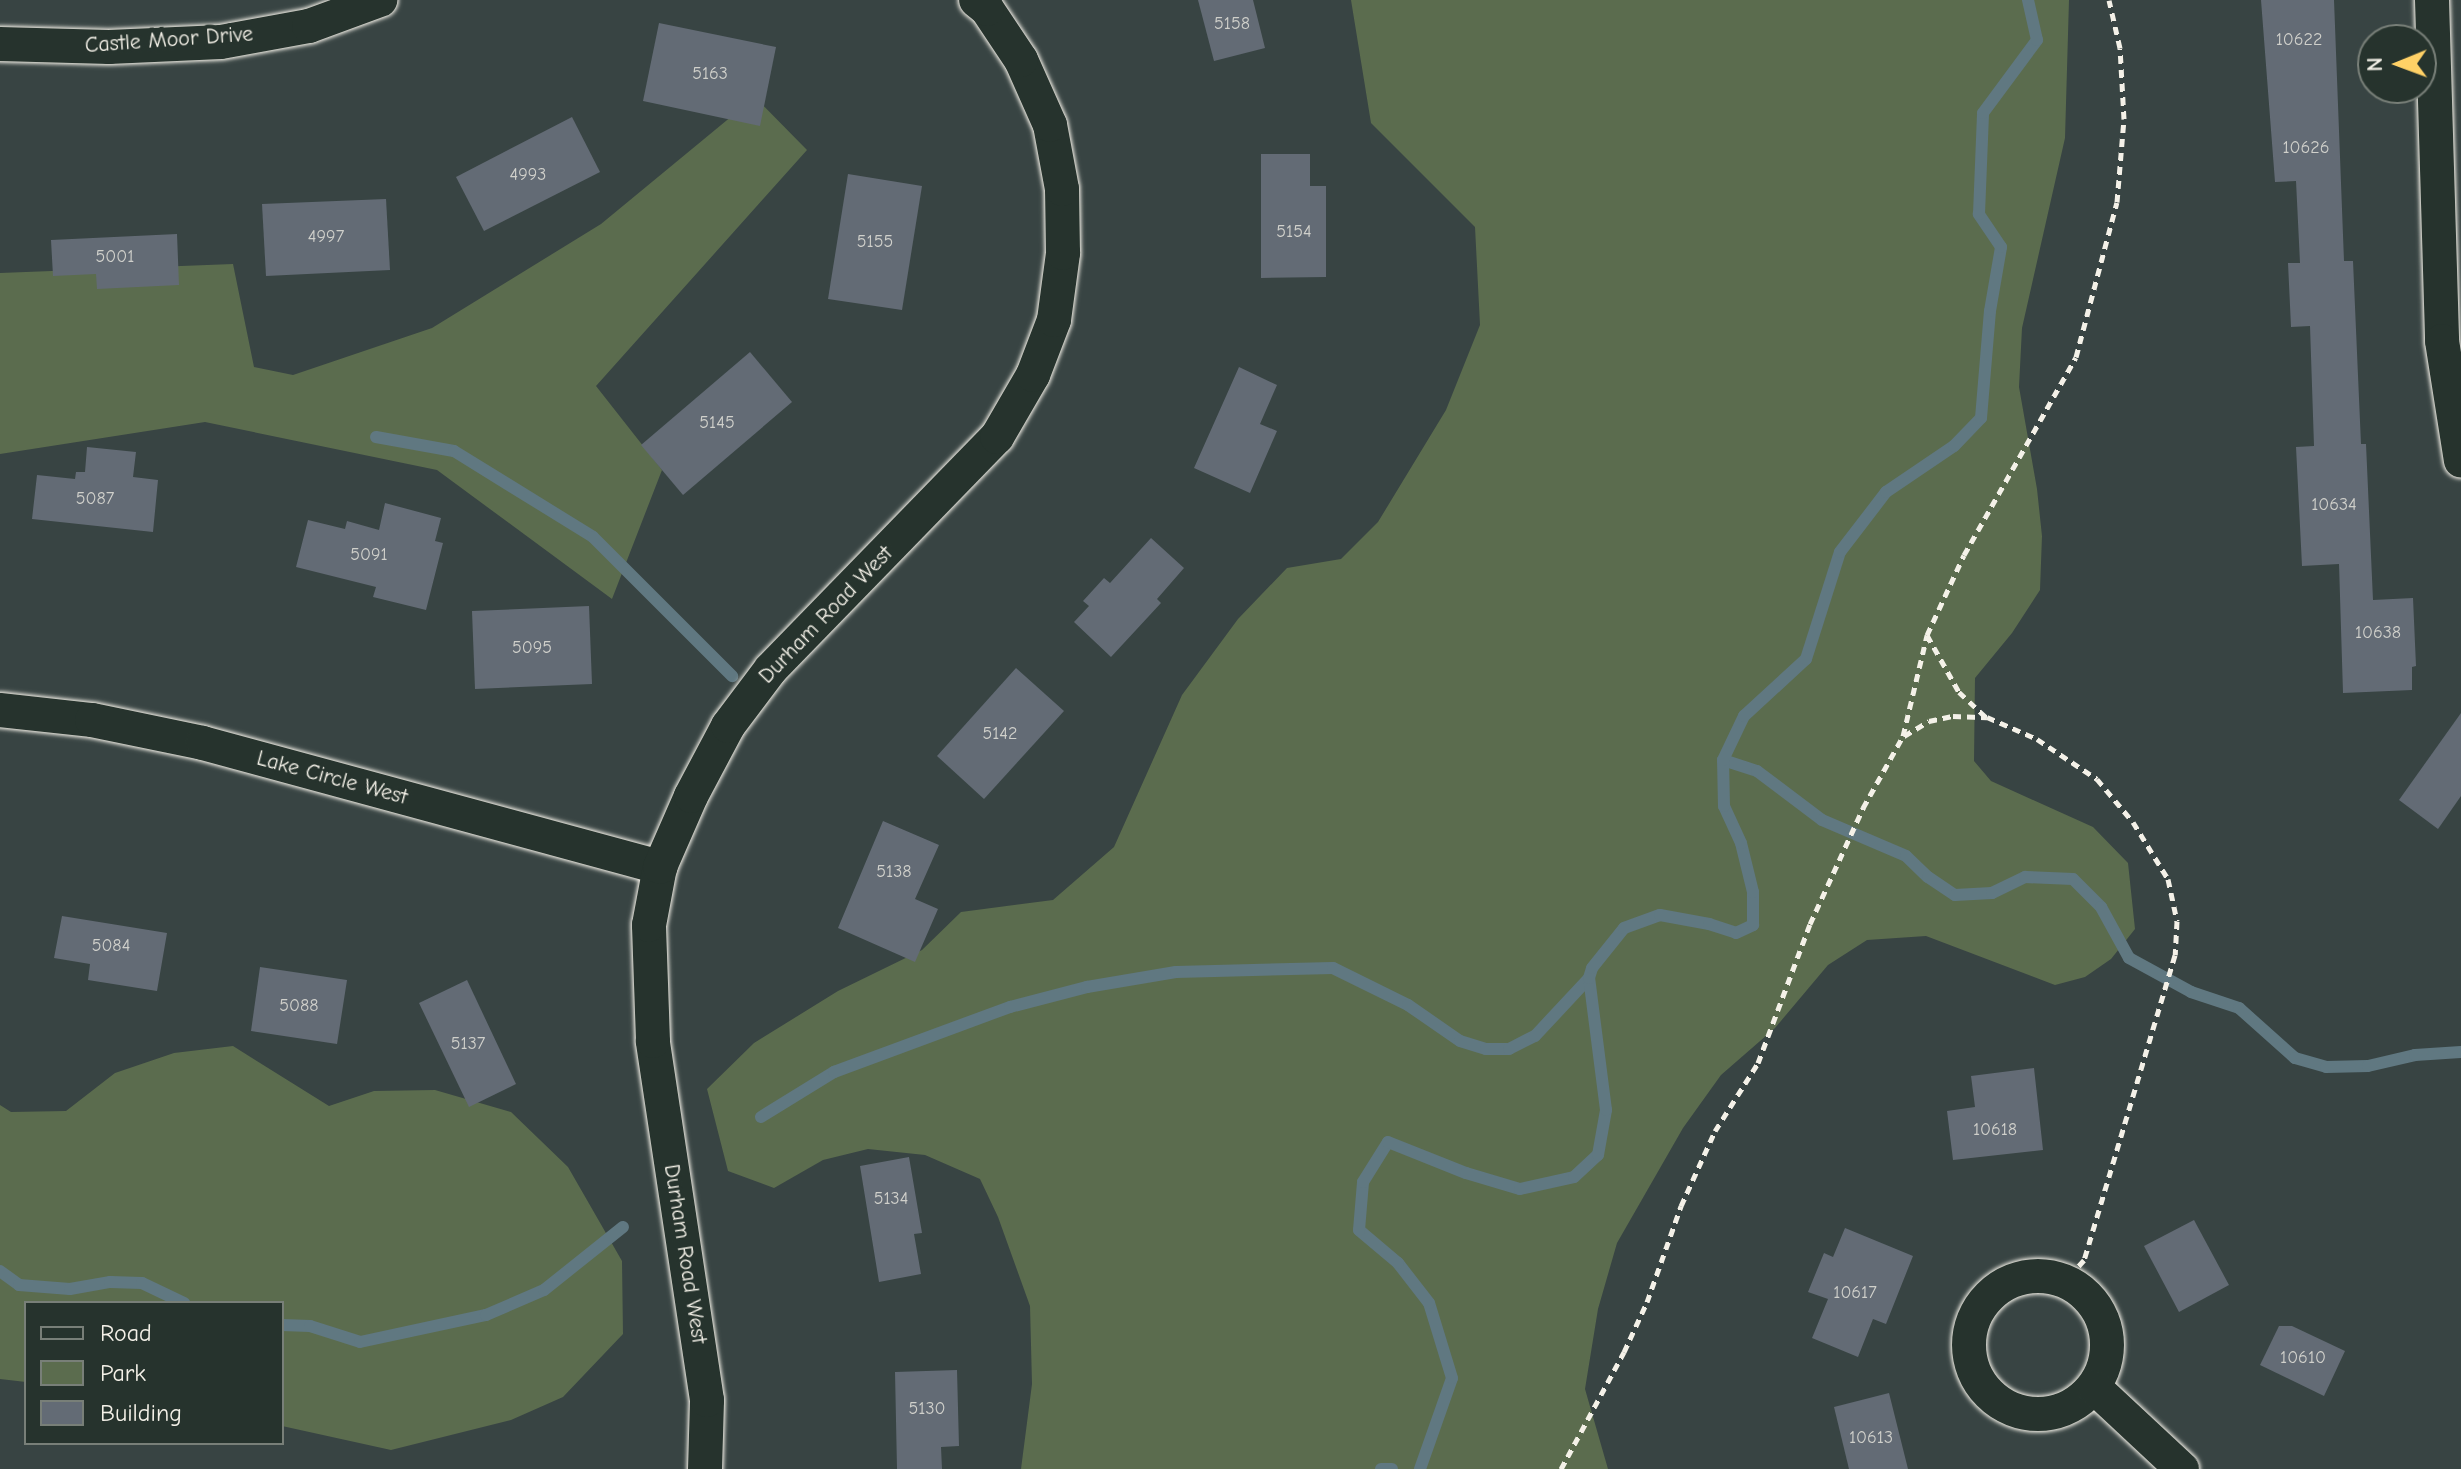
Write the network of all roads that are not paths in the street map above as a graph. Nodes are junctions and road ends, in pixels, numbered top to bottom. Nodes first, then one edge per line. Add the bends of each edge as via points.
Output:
1 (380, 0) edge
2 (976, 0) edge
3 (2432, 0) edge
4 (0, 44) edge
5 (2461, 461) edge
6 (0, 710) edge
7 (660, 867) junction
8 (2095, 1388) junction
9 (705, 1469) edge
10 (2182, 1469) edge

1 - 4 street, Castle Moor Drive via 309,26 221,42
2 - 7 street, Durham Road West via 1021,60 1050,125 1063,253 1054,320 1033,375 997,437 771,669 728,726
3 - 5 street via 2442,341
6 - 7 street, Lake Circle West via 92,720 203,743
7 - 9 street, Durham Road West via 649,925 653,1041 707,1400
8 - 8 street via 2108,1360 2106,1327 2093,1300 2066,1280 2040,1274 2015,1279 1994,1290 1979,1307 1969,1336 1971,1365 1983,1388 2008,1408 2032,1415 2063,1411
8 - 10 street

